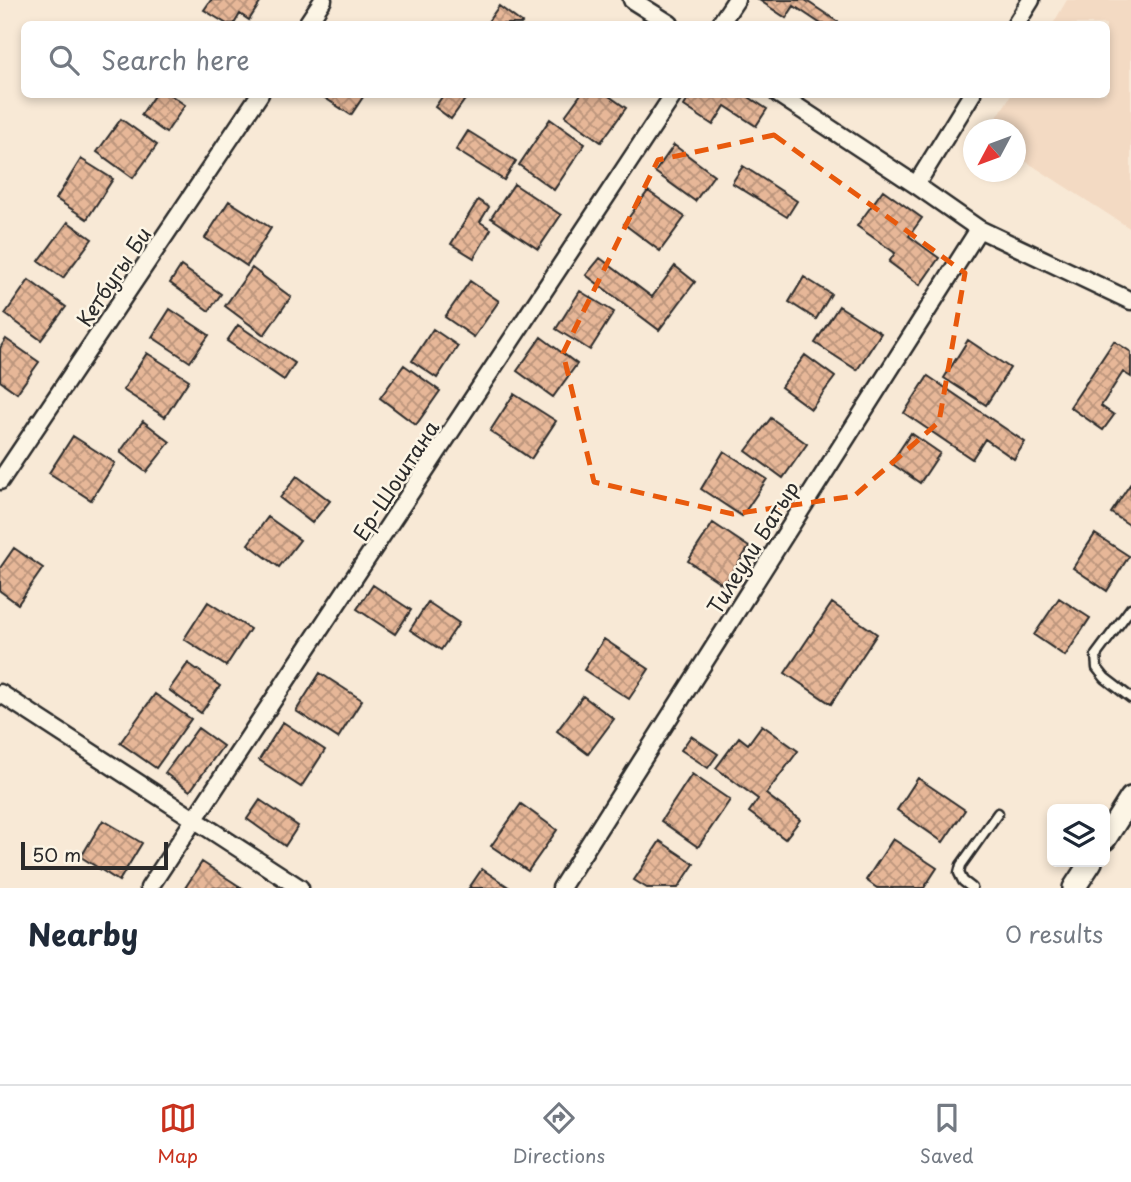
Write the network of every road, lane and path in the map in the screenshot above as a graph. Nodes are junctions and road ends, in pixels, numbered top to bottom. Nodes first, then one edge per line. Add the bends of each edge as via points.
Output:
1 (324, 0) edge
2 (632, 0) edge
3 (736, 0) edge
4 (1031, 0) edge
5 (309, 21) edge
6 (665, 21) edge
7 (722, 21) edge
8 (1018, 21) edge
9 (257, 98) edge
10 (671, 98) edge
11 (784, 98) edge
12 (970, 98) edge
13 (916, 185) junction
14 (979, 229) junction
15 (1131, 301) edge
16 (0, 481) edge
17 (1131, 608) edge
18 (0, 693) edge
19 (1131, 698) edge
20 (1131, 798) edge
21 (998, 813) dead end
22 (195, 820) junction
23 (1110, 831) edge
24 (1088, 867) edge
25 (149, 888) edge
26 (300, 888) edge
27 (561, 888) edge
28 (972, 888) edge
29 (1074, 888) edge

1 - 5 street
2 - 6 street
3 - 7 street
4 - 8 street
9 - 16 street, Кетбугы Би
10 - 22 street, Ер-Шоштана
11 - 13 street
12 - 13 street
13 - 14 street
14 - 15 street
14 - 27 street, Тилеули Батыр
17 - 19 lane via 1097,655 1097,668
18 - 22 street
20 - 23 main road
21 - 28 lane via 958,873
22 - 25 street, Ер-Шоштана
22 - 26 street
24 - 29 main road

